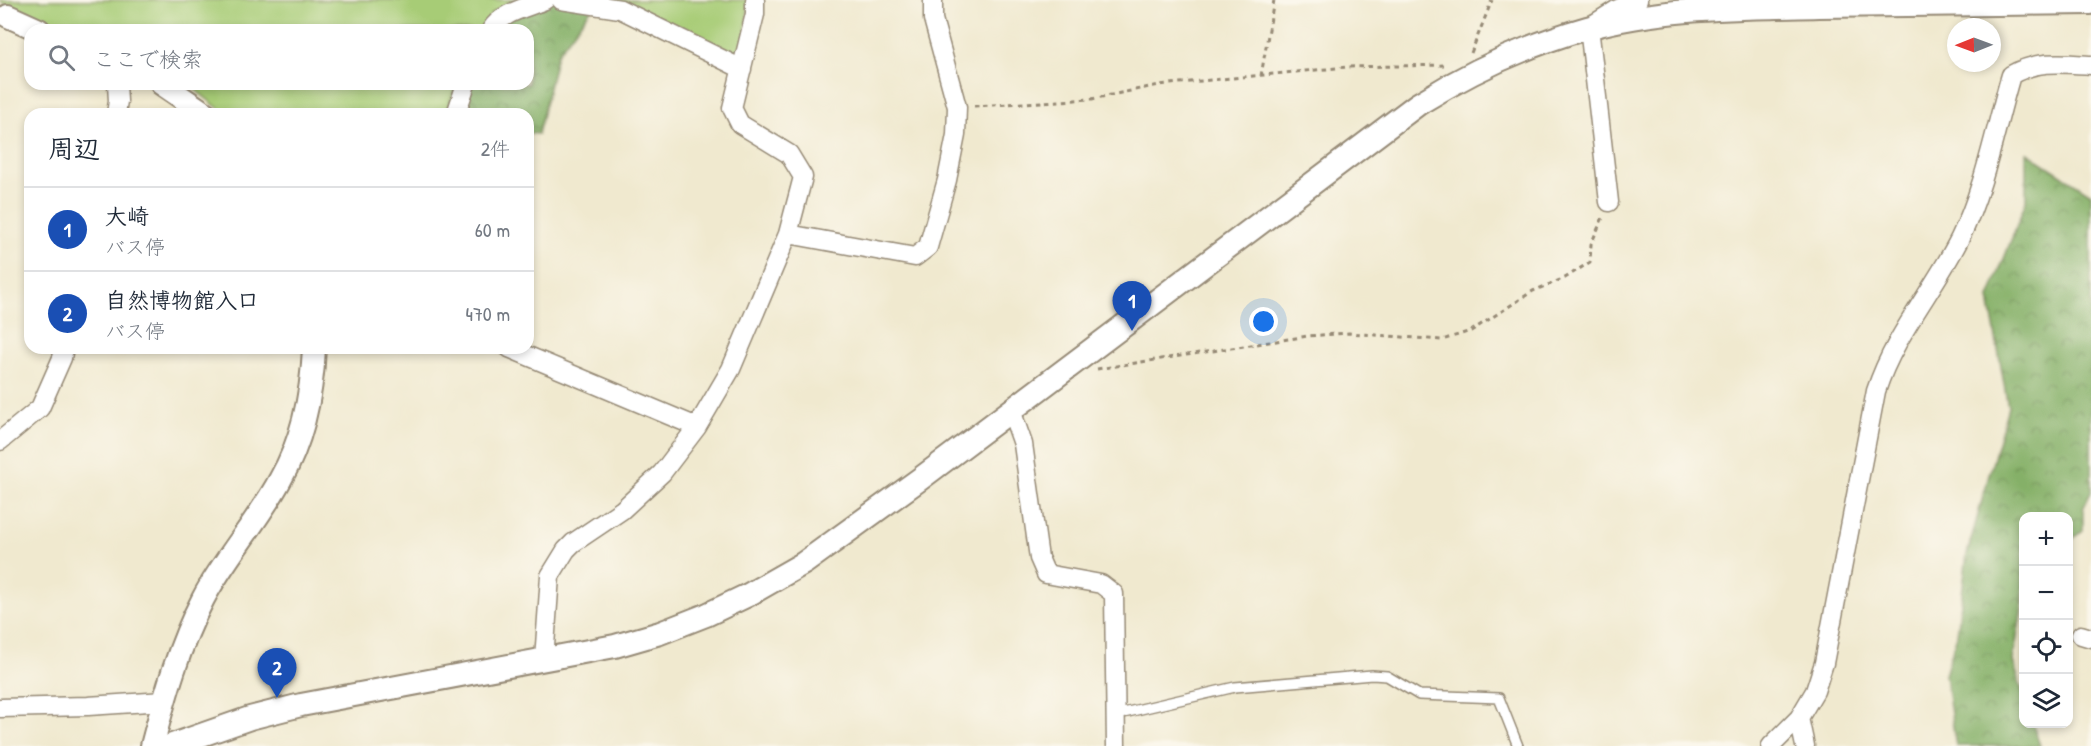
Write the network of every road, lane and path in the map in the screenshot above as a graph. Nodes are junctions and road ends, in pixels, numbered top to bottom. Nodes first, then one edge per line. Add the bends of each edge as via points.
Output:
1 (545, 0) edge
2 (561, 0) edge
3 (755, 0) edge
4 (933, 0) edge
5 (1274, 0) edge
6 (1492, 0) edge
7 (1638, 0) edge
8 (2091, 3) edge
9 (3, 19) edge
10 (495, 24) edge
11 (24, 25) edge
12 (1589, 27) junction
13 (2091, 65) edge
14 (742, 69) junction
15 (1465, 70) junction
16 (1261, 76) junction
17 (117, 90) edge
18 (171, 90) edge
19 (464, 90) edge
20 (957, 107) junction
21 (117, 108) edge
22 (197, 108) edge
23 (458, 108) edge
24 (1609, 202) joint
25 (788, 234) junction
26 (63, 354) edge
27 (313, 354) edge
28 (523, 354) edge
29 (1074, 363) junction
30 (1011, 410) junction
31 (697, 427) junction
32 (0, 441) edge
33 (543, 660) junction
34 (164, 701) junction
35 (0, 708) edge
36 (1115, 715) junction
37 (1798, 718) junction
38 (153, 746) edge
39 (170, 746) edge
40 (1116, 746) edge
41 (1518, 746) edge
42 (1771, 746) edge
43 (1805, 746) edge

1 - 10 street via 513,12
2 - 14 street via 620,9
3 - 14 street
4 - 20 street via 933,19
5 - 16 path
6 - 15 path
7 - 12 street
8 - 12 street via 1726,8
9 - 11 street
12 - 15 street
12 - 24 street
13 - 37 street via 2025,66 2011,75 1986,166 1960,238 1902,334 1876,391 1824,663 1815,691
14 - 25 street via 732,108 740,124 789,154 803,177
15 - 16 path via 1347,67
15 - 29 street
16 - 20 path via 1159,85 1092,99
17 - 21 street
18 - 22 street
19 - 23 street
20 - 25 street via 947,180 928,247 915,257
24 - 29 path via 1591,244 1590,262 1533,291 1472,331 1442,340 1349,333 1308,336 1099,370
25 - 31 street via 731,369
26 - 32 street via 40,408
27 - 34 street via 304,422 281,480 203,599
28 - 31 street
29 - 30 street
30 - 33 street via 804,563 748,595 660,633
30 - 36 street via 1023,444 1039,558 1046,574 1101,584 1114,594
31 - 33 street via 662,473 622,510 566,550 550,576
33 - 39 street via 301,705
34 - 35 street
34 - 38 street
36 - 40 street
36 - 41 lane via 1235,687 1387,676 1419,695 1498,698
37 - 42 street
37 - 43 street

